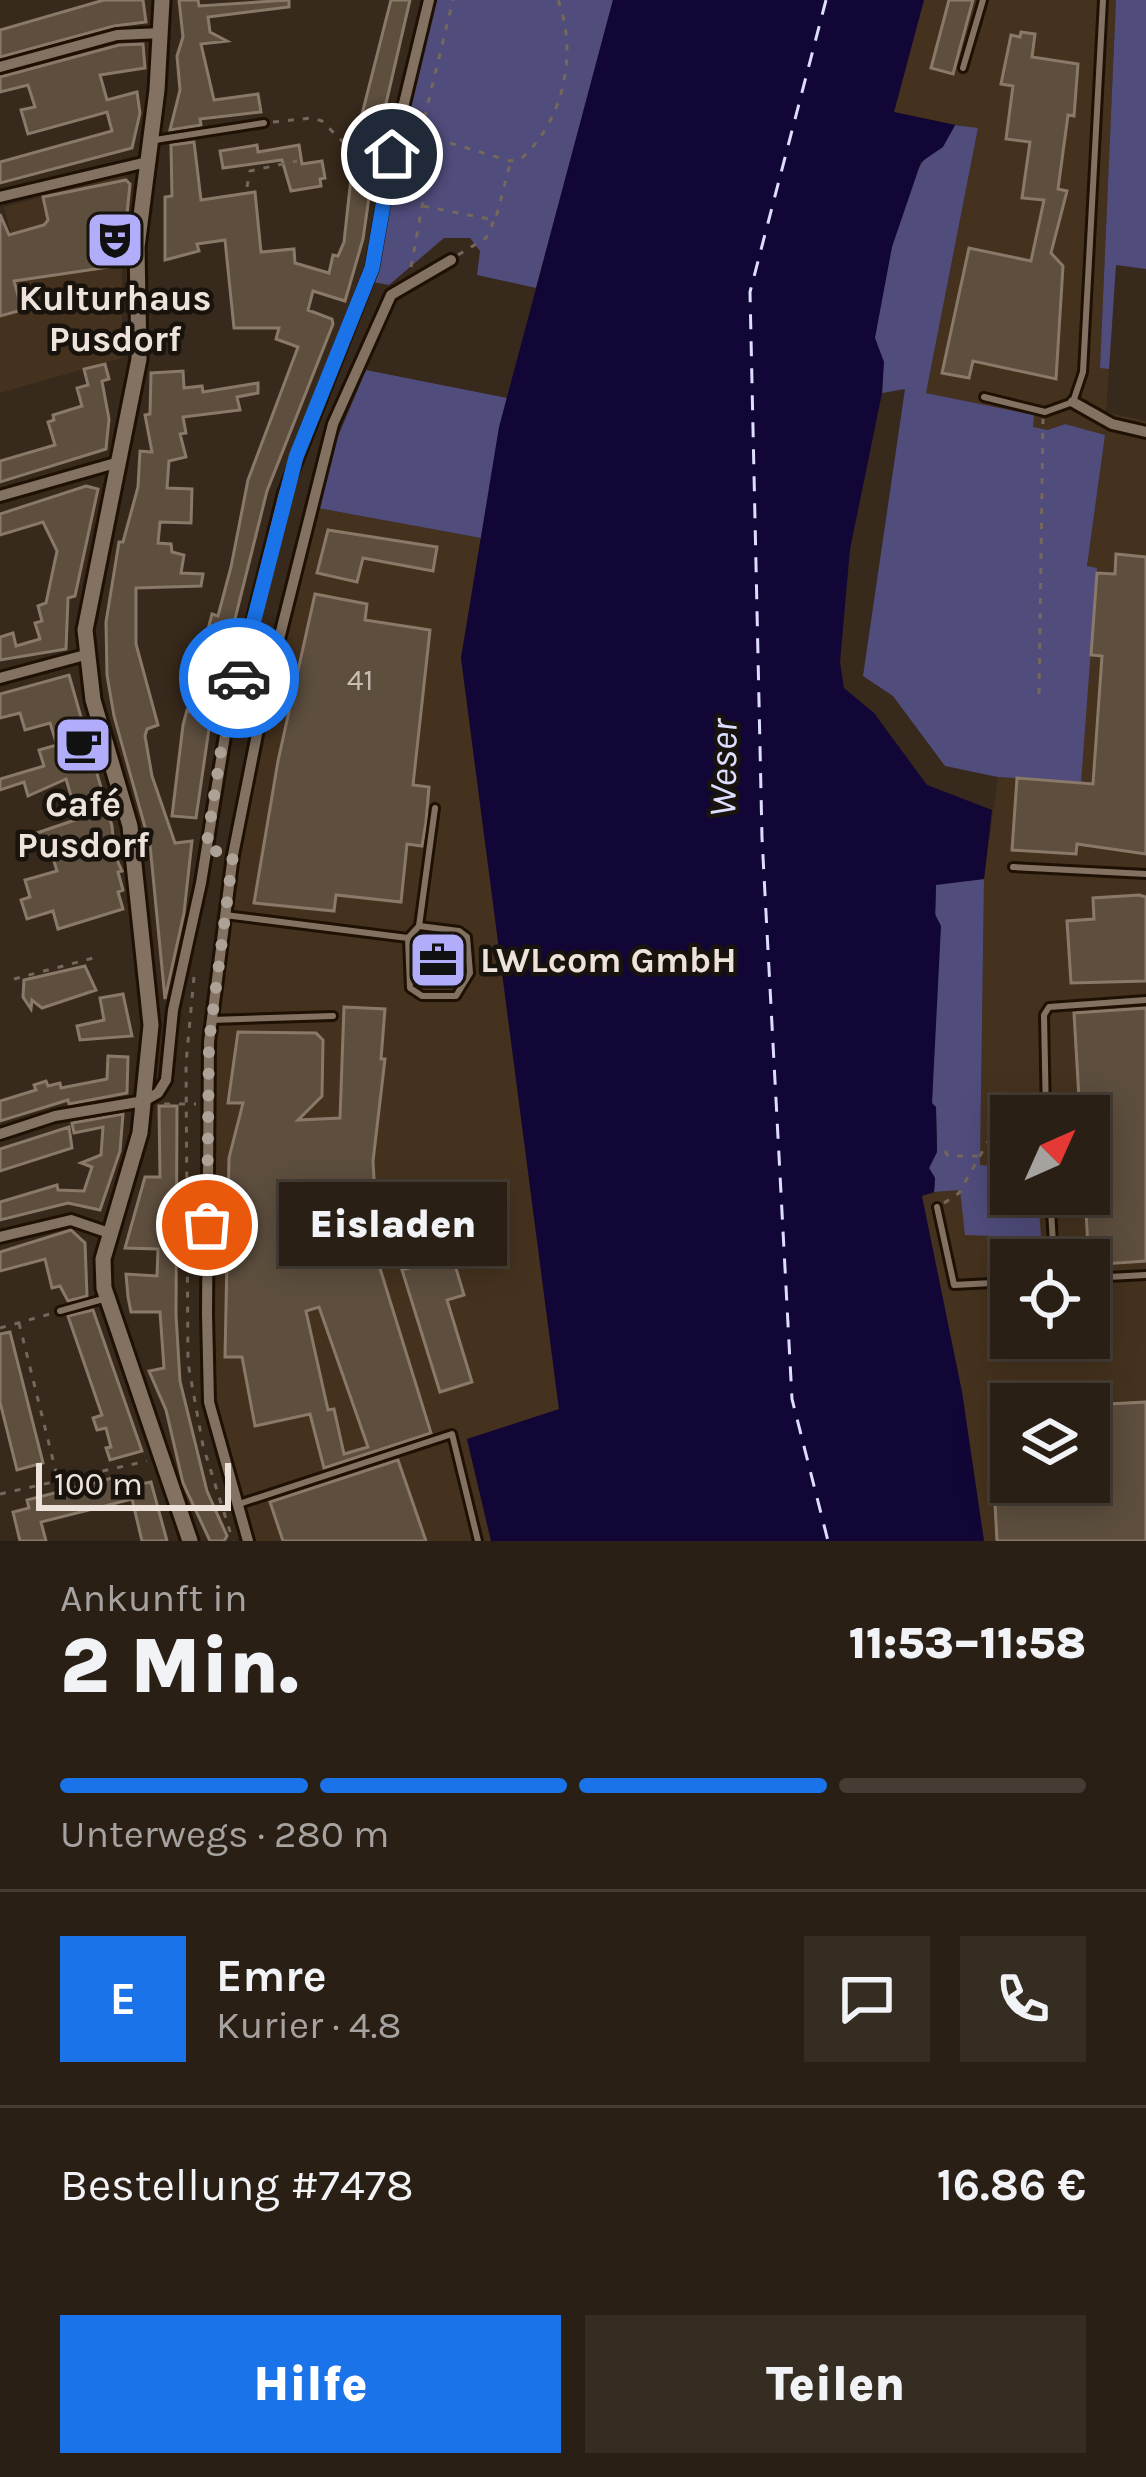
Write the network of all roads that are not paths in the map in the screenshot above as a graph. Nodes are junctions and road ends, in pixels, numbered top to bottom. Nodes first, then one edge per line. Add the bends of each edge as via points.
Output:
1 (162, 0) edge
2 (429, 0) edge
3 (983, 0) edge
4 (1103, 0) edge
5 (162, 33) junction
6 (0, 67) edge
7 (963, 68) dead end
8 (264, 123) road end
9 (151, 141) junction
10 (147, 162) junction
11 (0, 197) edge
12 (451, 260) road end
13 (983, 397) dead end
14 (1073, 403) junction
15 (1146, 432) edge
16 (119, 462) junction
17 (0, 496) edge
18 (85, 655) junction
19 (0, 677) edge
20 (435, 808) dead end
21 (206, 849) junction
22 (233, 855) junction
23 (1013, 867) dead end
24 (1146, 874) edge
25 (225, 915) junction
26 (419, 926) junction
27 (408, 938) junction
28 (1146, 1000) edge
29 (333, 1016) dead end
30 (212, 1020) junction
31 (1046, 1095) edge
32 (144, 1100) junction
33 (0, 1134) edge
34 (937, 1207) road end
35 (110, 1233) junction
36 (0, 1237) edge
37 (1146, 1275) edge
38 (1110, 1277) edge
39 (990, 1283) edge
40 (106, 1298) junction
41 (60, 1311) road end
42 (238, 1504) junction
43 (190, 1541) edge
44 (248, 1541) edge
45 (478, 1541) edge

1 - 5 street
2 - 21 street via 365,289 284,493 227,723
3 - 7 lane
4 - 14 lane via 1083,372
5 - 6 street via 117,35
5 - 9 street
8 - 9 lane
9 - 10 street
10 - 11 street
10 - 16 street via 137,247 139,359
12 - 22 street via 391,296 333,424
13 - 14 lane via 1045,412
14 - 15 street
16 - 17 street
16 - 18 street via 86,604
18 - 19 street
18 - 32 street via 136,863 151,1025
20 - 26 lane
21 - 22 street
21 - 32 street via 166,1080
22 - 25 street
23 - 24 lane
25 - 27 lane
25 - 30 street
26 - 27 lane
26 - 27 lane via 467,937 470,974 456,996 410,988
28 - 31 lane via 1049,1006
29 - 30 lane
30 - 42 street via 209,1402
32 - 33 street
32 - 35 street
34 - 39 lane via 954,1285
35 - 36 street via 71,1220
35 - 40 street
37 - 38 lane
40 - 41 lane
40 - 43 street
42 - 44 street
42 - 45 lane via 452,1434

